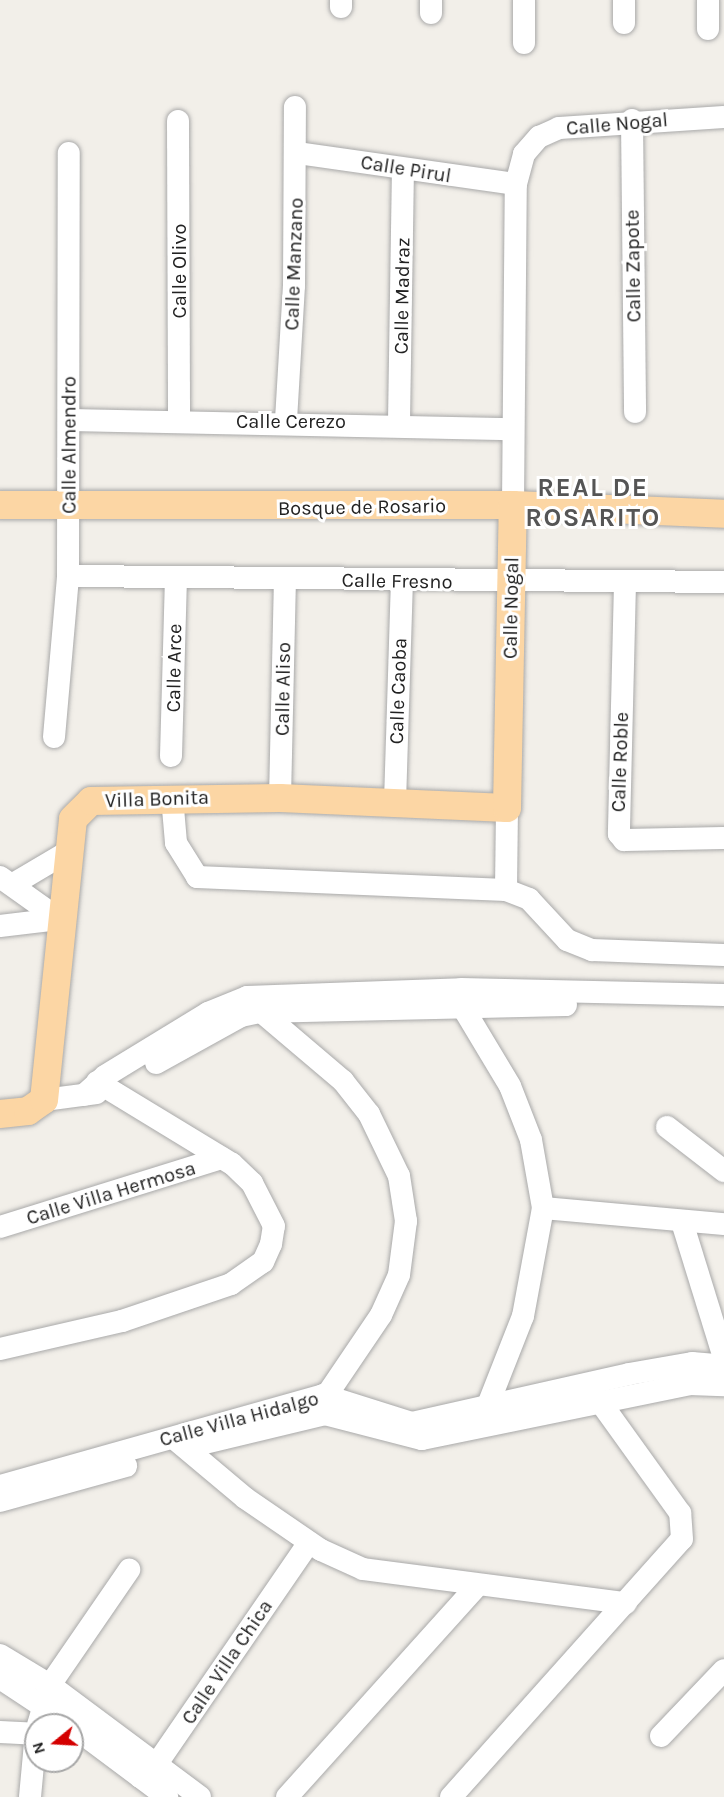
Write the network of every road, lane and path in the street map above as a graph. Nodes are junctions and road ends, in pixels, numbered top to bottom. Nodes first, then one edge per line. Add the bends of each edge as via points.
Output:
1 (524, 0) edge
2 (624, 0) edge
3 (708, 0) edge
4 (624, 23) dead end
5 (708, 29) dead end
6 (524, 43) dead end
7 (295, 107) dead end
8 (724, 117) edge
9 (632, 120) junction
10 (178, 121) dead end
11 (69, 153) dead end
12 (297, 153) junction
13 (404, 170) junction
14 (516, 184) junction
15 (635, 412) dead end
16 (69, 420) junction
17 (286, 420) junction
18 (179, 422) junction
19 (399, 422) junction
20 (513, 429) junction
21 (0, 505) edge
22 (513, 505) junction
23 (70, 506) junction
24 (724, 514) edge
25 (68, 576) junction
26 (176, 579) junction
27 (285, 579) junction
28 (402, 581) junction
29 (724, 582) edge
30 (625, 583) junction
31 (511, 584) junction
32 (54, 737) dead end
33 (171, 756) dead end
34 (172, 797) junction
35 (280, 798) junction
36 (395, 802) junction
37 (507, 808) junction
38 (724, 838) edge
39 (69, 851) junction
40 (7, 880) edge
41 (506, 890) junction
42 (59, 919) junction
43 (0, 926) edge
44 (724, 955) edge
45 (724, 996) edge
46 (605, 997) junction
47 (254, 1005) junction
48 (462, 1006) junction
49 (96, 1089) junction
50 (44, 1100) junction
51 (0, 1114) edge
52 (668, 1127) dead end
53 (221, 1158) junction
54 (724, 1171) edge
55 (543, 1208) junction
56 (682, 1222) junction
57 (724, 1224) edge
58 (0, 1227) edge
59 (0, 1348) edge
60 (724, 1358) edge
61 (724, 1366) edge
62 (724, 1384) edge
63 (593, 1393) junction
64 (320, 1405) junction
65 (486, 1410) junction
66 (178, 1443) junction
67 (0, 1486) edge
68 (0, 1501) edge
69 (309, 1542) junction
70 (129, 1570) dead end
71 (478, 1585) junction
72 (626, 1603) junction
73 (0, 1655) edge
74 (724, 1670) edge
75 (0, 1677) edge
76 (44, 1705) edge
77 (0, 1732) edge
78 (84, 1732) edge
79 (24, 1733) edge
80 (661, 1736) dead end
81 (148, 1771) junction
82 (32, 1773) edge
83 (30, 1797) edge
84 (167, 1797) edge
85 (200, 1797) edge
86 (287, 1797) edge
87 (451, 1797) edge

1 - 6 street
2 - 4 street
3 - 5 street
7 - 12 street, Calle Manzano
8 - 9 street, Calle Nogal
9 - 14 street, Calle Nogal via 559,128 539,137 524,154
9 - 15 street, Calle Zapote
10 - 18 street, Calle Olivo
11 - 16 street, Calle Almendro
12 - 13 street, Calle Pirul
12 - 17 street, Calle Manzano
13 - 14 street, Calle Pirul
13 - 19 street, Calle Madraz
14 - 20 street, Calle Nogal
16 - 18 street, Calle Cerezo
16 - 23 street, Calle Almendro
17 - 18 street, Calle Cerezo
17 - 19 street, Calle Cerezo
19 - 20 street, Calle Cerezo
20 - 22 street, Calle Nogal
21 - 23 main road, Bosque de Rosario
22 - 23 main road, Bosque de Rosario
22 - 24 main road, Bosque de Rosario
22 - 31 main road, Calle Nogal
23 - 25 street, Calle Almendro
25 - 26 street, Calle Fresno
25 - 32 street, Calle Almendro
26 - 27 street, Calle Fresno
26 - 33 street, Calle Arce
27 - 28 street, Calle Fresno
27 - 35 street, Calle Aliso
28 - 31 street, Calle Fresno
28 - 36 street, Calle Caoba
29 - 30 street, Calle Fresno
30 - 31 street, Calle Fresno
30 - 38 street, Calle Roble via 619,834 624,840
31 - 37 main road, Calle Nogal
34 - 35 main road, Villa Bonita
34 - 39 main road, Villa Bonita via 91,801 73,819
34 - 41 street via 176,843 197,877
35 - 36 main road, Villa Bonita
36 - 37 main road, Villa Bonita
37 - 41 street, Calle Nogal
39 - 40 street
39 - 42 main road, Villa Bonita
40 - 42 street
41 - 44 street via 529,899 567,940 585,948
42 - 43 street
42 - 50 main road, Villa Bonita
45 - 46 street
46 - 47 street via 583,989 460,989
46 - 48 street via 585,1005
47 - 48 street
47 - 49 street via 241,1016
47 - 64 street via 343,1081 369,1114 385,1138 404,1210 399,1275 381,1315
48 - 55 street via 510,1086 531,1140
49 - 50 street
49 - 53 street
50 - 51 main road via 28,1111
52 - 54 street
53 - 58 street, Calle Villa Hermosa
53 - 59 street via 252,1183 266,1203 273,1226 263,1262 231,1284 133,1317
55 - 56 street
55 - 65 street via 523,1316
56 - 57 street
56 - 60 street
61 - 63 street, Calle Villa Hidalgo via 692,1363
62 - 63 street, Calle Villa Hidalgo
63 - 64 street, Calle Villa Hidalgo via 422,1439
63 - 65 street, Calle Villa Hidalgo
63 - 72 street via 680,1513 685,1530
64 - 65 street, Calle Villa Hidalgo via 412,1423
64 - 66 street, Calle Villa Hidalgo
66 - 67 street, Calle Villa Hidalgo
66 - 68 street, Calle Villa Hidalgo
66 - 69 street
69 - 71 street via 363,1569
69 - 81 street, Calle Villa Chica
70 - 76 street
71 - 72 street
71 - 86 street
72 - 87 street
73 - 76 street
74 - 80 street
75 - 76 street
76 - 81 street
77 - 79 street
78 - 81 street
81 - 84 street
81 - 85 street
82 - 83 street

